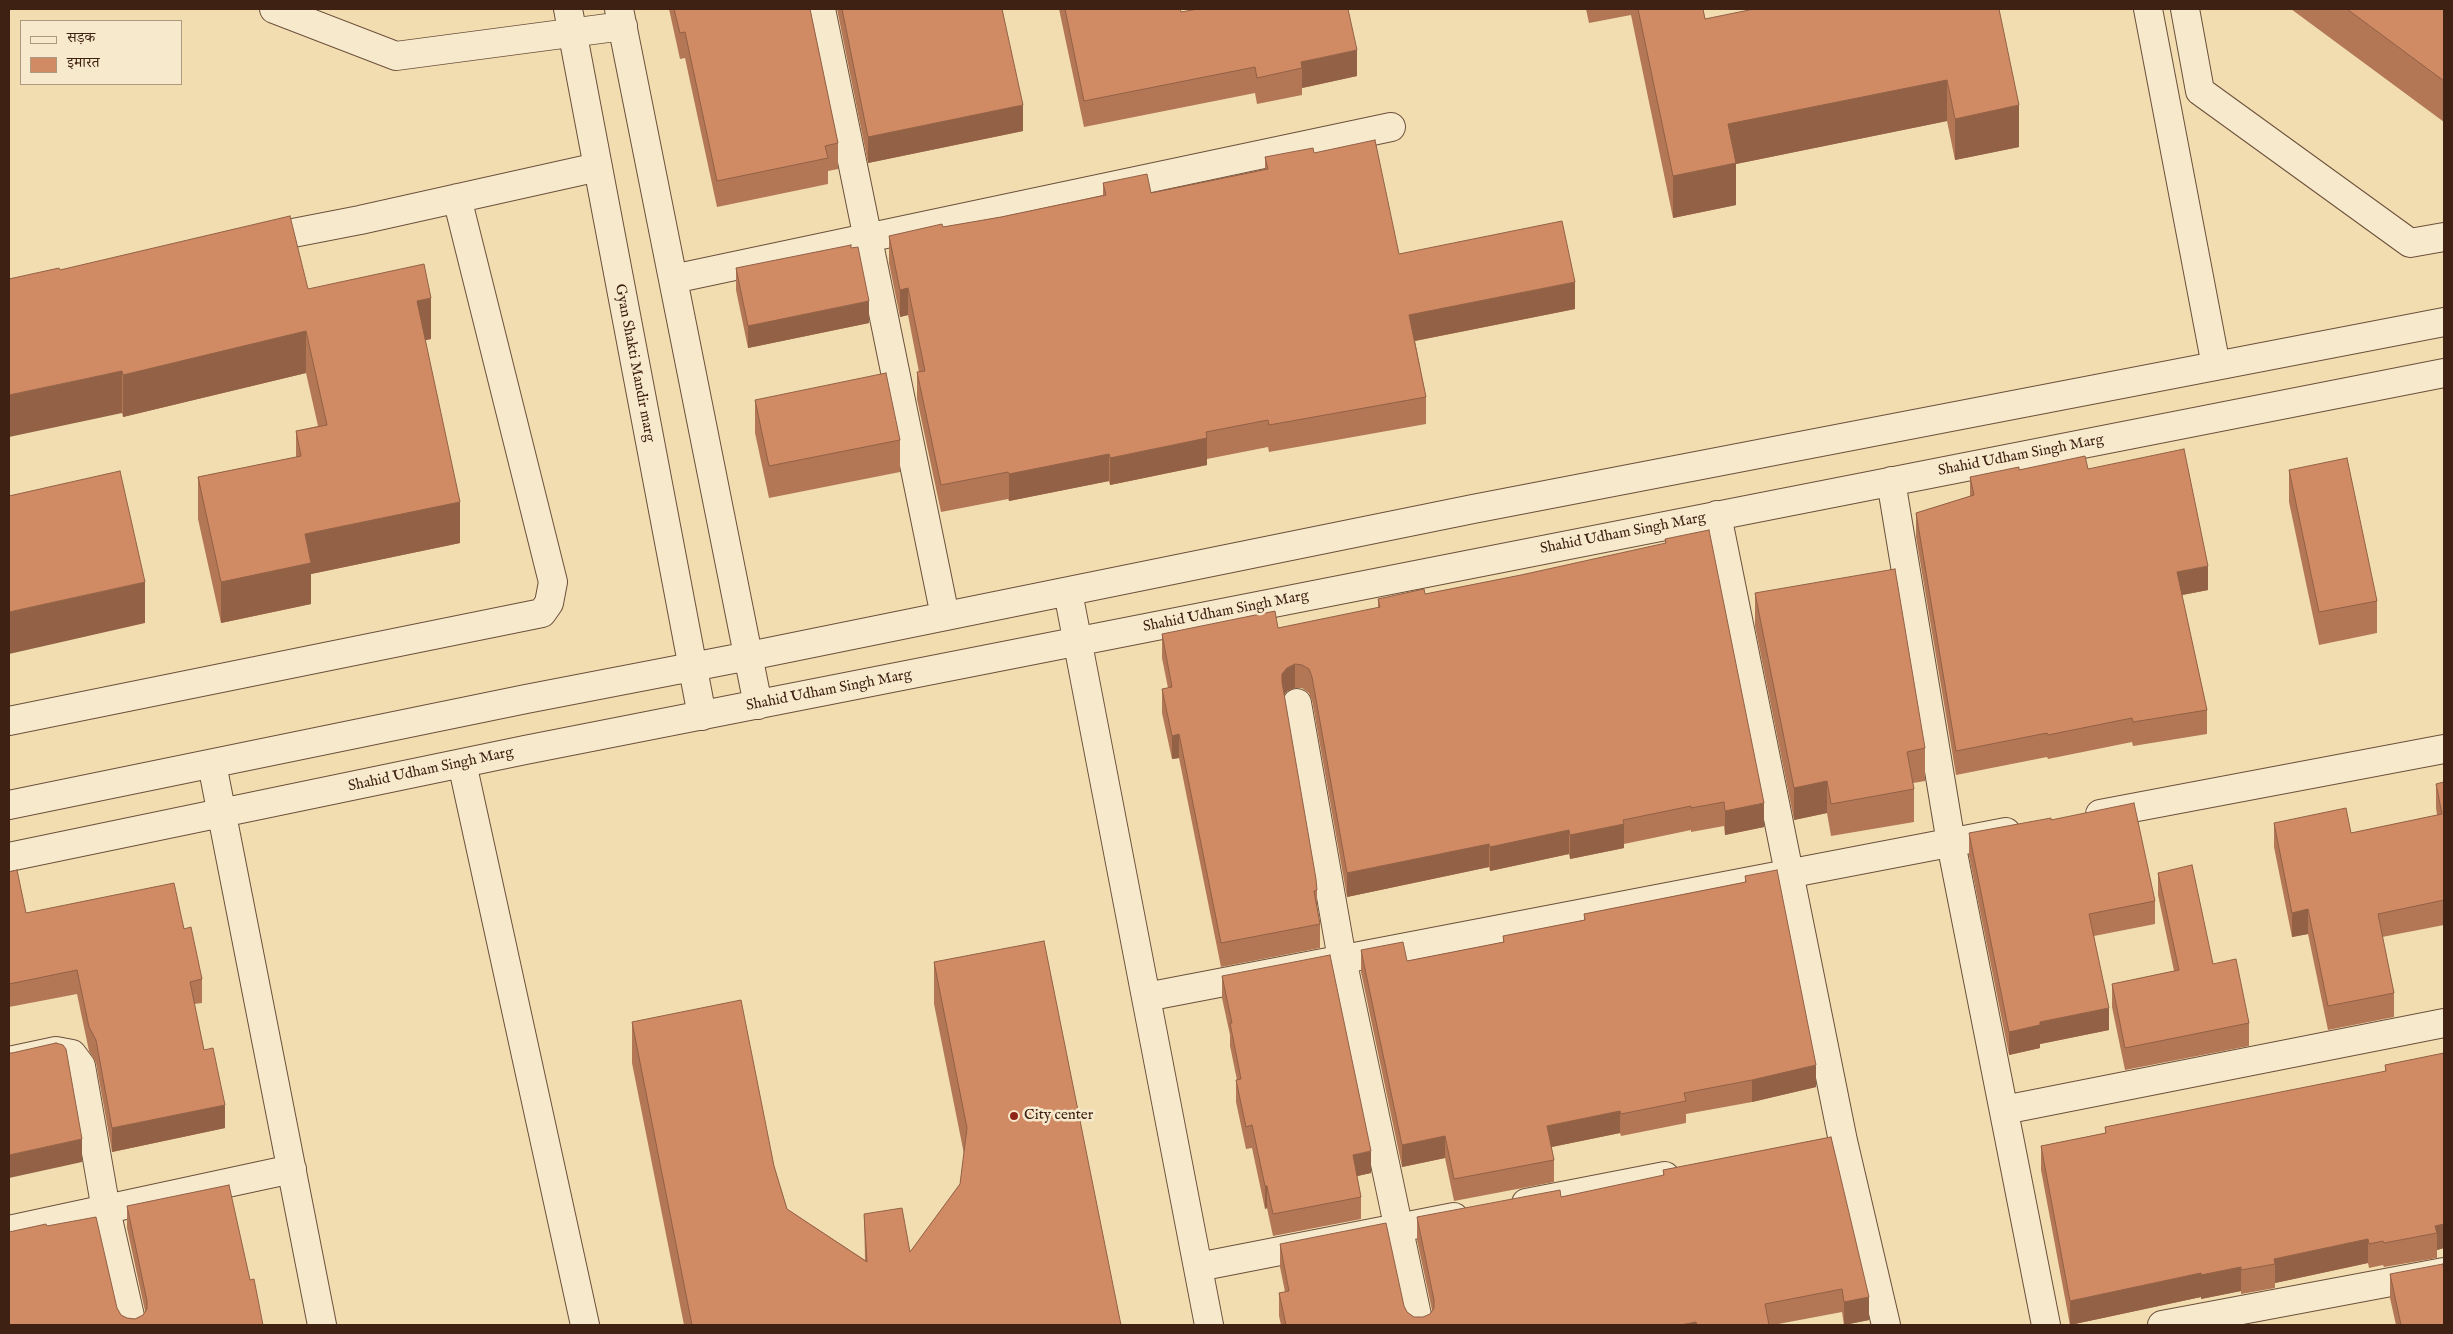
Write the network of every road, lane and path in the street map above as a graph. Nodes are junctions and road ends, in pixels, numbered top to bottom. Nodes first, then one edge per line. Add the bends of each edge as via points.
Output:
1 (274, 9) edge
2 (821, 9) edge
3 (2148, 9) edge
4 (2185, 9) edge
5 (621, 17) edge
6 (570, 21) edge
7 (1391, 127) dead end
8 (598, 167) junction
9 (457, 198) junction
10 (868, 238) junction
11 (2444, 238) edge
12 (233, 245) edge
13 (673, 279) junction
14 (2444, 322) edge
15 (2216, 366) junction
16 (2444, 372) edge
17 (1891, 481) junction
18 (1717, 515) junction
19 (1068, 592) junction
20 (945, 616) junction
21 (1077, 641) junction
22 (748, 656) junction
23 (692, 668) junction
24 (1296, 703) dead end
25 (758, 705) junction
26 (702, 716) junction
27 (9, 721) edge
28 (2444, 748) edge
29 (462, 763) junction
30 (212, 764) junction
31 (9, 805) edge
32 (222, 814) junction
33 (2077, 819) edge
34 (2029, 828) edge
35 (1951, 842) junction
36 (9, 857) edge
37 (1789, 874) junction
38 (1342, 959) junction
39 (1146, 997) junction
40 (2444, 1024) edge
41 (9, 1061) edge
42 (2004, 1110) junction
43 (1843, 1141) junction
44 (1814, 1146) edge
45 (292, 1170) junction
46 (1688, 1171) edge
47 (1504, 1207) edge
48 (106, 1210) junction
49 (1475, 1213) edge
50 (1397, 1228) junction
51 (9, 1230) edge
52 (1198, 1267) junction
53 (2444, 1272) edge
54 (132, 1325) edge
55 (322, 1325) edge
56 (585, 1325) edge
57 (1209, 1325) edge
58 (1419, 1325) edge
59 (1886, 1325) edge
60 (2046, 1325) edge
61 (2162, 1325) edge

1 - 6 street via 396,56
2 - 10 street
3 - 15 street
4 - 11 street via 2200,91 2410,243
5 - 6 street
5 - 13 street
6 - 8 street, Gyan Shakti Mandir marg
7 - 10 street
8 - 9 street
8 - 23 street, Gyan Shakti Mandir marg
9 - 12 street
9 - 27 street via 553,582 549,603 542,613
10 - 13 street
10 - 20 street
13 - 22 street
14 - 15 street
15 - 19 street via 1473,509
16 - 17 street, Shahid Udham Singh Marg
17 - 18 street, Shahid Udham Singh Marg
17 - 35 street
18 - 21 street, Shahid Udham Singh Marg
18 - 37 street
19 - 20 street
19 - 21 street
20 - 22 street
21 - 25 street, Shahid Udham Singh Marg
21 - 39 street
22 - 23 street
22 - 25 street
23 - 26 street, Gyan Shakti Mandir marg
23 - 30 street
24 - 38 street
25 - 26 street, Shahid Udham Singh Marg
26 - 29 street, Shahid Udham Singh Marg
28 - 33 street
29 - 32 street, Shahid Udham Singh Marg
29 - 56 street
30 - 31 street
30 - 32 street
32 - 36 street, Shahid Udham Singh Marg
32 - 45 street
34 - 35 street
35 - 37 street
35 - 42 street
37 - 38 street
37 - 43 street
38 - 39 street
38 - 50 street
39 - 52 street
40 - 42 street
41 - 48 street via 56,1051 72,1054 81,1066
42 - 60 street
43 - 44 street
43 - 59 street
45 - 48 street
45 - 55 street
46 - 47 street
48 - 51 street
48 - 54 street
49 - 50 street
50 - 52 street
50 - 58 street
52 - 57 street
53 - 61 street

